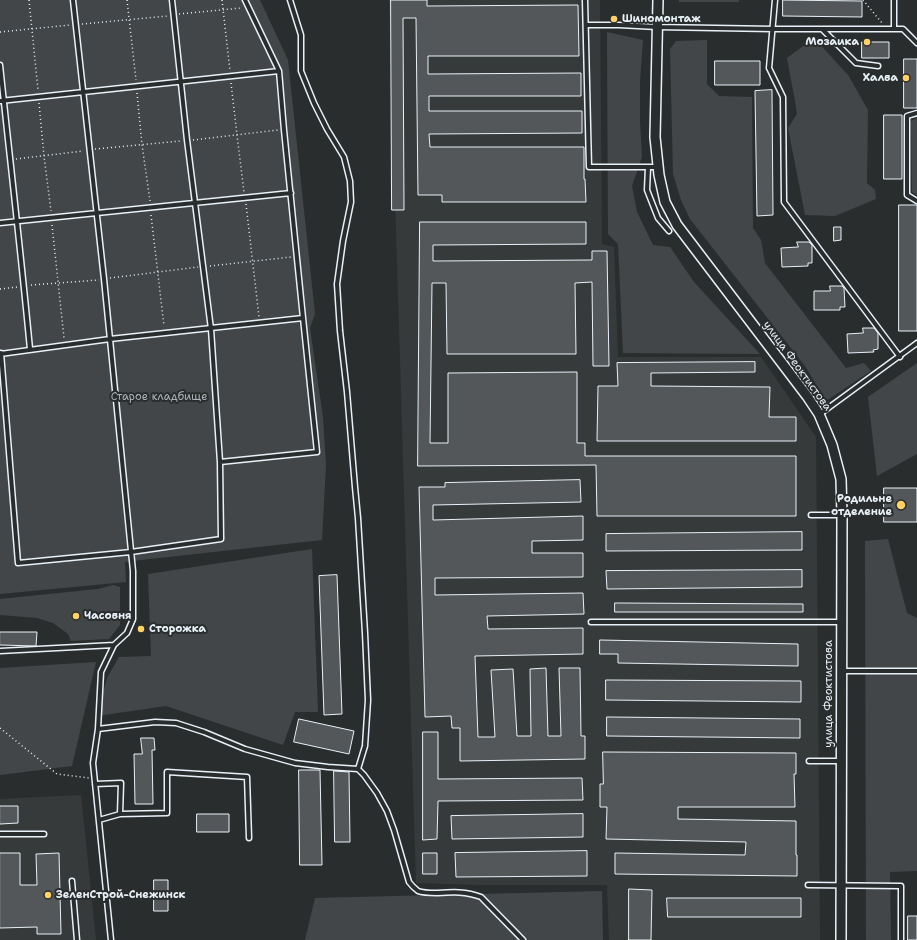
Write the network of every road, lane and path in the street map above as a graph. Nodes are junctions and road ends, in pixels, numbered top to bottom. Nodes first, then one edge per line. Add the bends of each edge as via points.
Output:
1 (29, 0) edge
2 (73, 0) edge
3 (127, 0) edge
4 (172, 0) edge
5 (222, 0) edge
6 (245, 0) edge
7 (290, 0) edge
8 (585, 0) edge
9 (658, 0) edge
10 (775, 0) edge
11 (863, 0) edge
12 (894, 0) edge
13 (249, 7) junction
14 (224, 10) junction
15 (174, 15) junction
16 (129, 19) junction
17 (76, 24) junction
18 (586, 25) junction
19 (657, 27) junction
20 (32, 29) junction
21 (773, 29) junction
22 (887, 29) junction
23 (894, 29) junction
24 (823, 30) junction
25 (0, 32) edge
26 (917, 43) edge
27 (0, 65) edge
28 (878, 66) dead end
29 (279, 71) junction
30 (231, 77) junction
31 (181, 82) junction
32 (136, 87) junction
33 (84, 92) junction
34 (38, 98) junction
35 (2, 101) edge
36 (917, 113) edge
37 (284, 130) junction
38 (237, 135) junction
39 (187, 140) junction
40 (142, 145) junction
41 (90, 150) junction
42 (44, 156) junction
43 (10, 159) junction
44 (648, 167) junction
45 (658, 167) junction
46 (291, 193) junction
47 (245, 198) junction
48 (917, 200) edge
49 (195, 203) junction
50 (150, 208) junction
51 (96, 213) junction
52 (51, 218) junction
53 (17, 220) junction
54 (0, 222) edge
55 (669, 231) dead end
56 (297, 256) junction
57 (253, 261) junction
58 (204, 267) junction
59 (158, 272) junction
60 (104, 279) junction
61 (59, 283) junction
62 (24, 286) junction
63 (0, 289) edge
64 (303, 318) junction
65 (260, 323) junction
66 (211, 329) junction
67 (165, 334) junction
68 (110, 339) junction
69 (917, 343) edge
70 (65, 345) junction
71 (30, 349) junction
72 (1, 354) edge
73 (900, 357) junction
74 (819, 414) junction
75 (220, 462) junction
76 (811, 515) dead end
77 (842, 515) junction
78 (131, 552) junction
79 (591, 622) dead end
80 (842, 622) junction
81 (114, 644) junction
82 (0, 651) edge
83 (842, 671) junction
84 (917, 671) edge
85 (0, 728) edge
86 (98, 729) junction
87 (809, 761) dead end
88 (841, 761) junction
89 (358, 769) junction
90 (95, 778) junction
91 (95, 784) junction
92 (120, 814) junction
93 (99, 820) junction
94 (0, 834) edge
95 (44, 834) dead end
96 (249, 838) dead end
97 (72, 881) dead end
98 (808, 885) dead end
99 (841, 885) junction
100 (77, 940) edge
101 (111, 940) edge
102 (523, 940) edge
103 (841, 940) edge
104 (901, 940) edge

1 - 20 path
2 - 17 lane
3 - 16 path
4 - 15 lane
5 - 14 path
6 - 13 lane
7 - 89 lane via 300,35 301,71 314,103 344,157 350,181 351,202 337,284 366,633 368,700 365,746
8 - 18 lane
9 - 19 street, улица Феоктистова
10 - 21 lane
11 - 22 path
12 - 23 lane
13 - 14 path
13 - 29 lane
14 - 15 path
14 - 30 path
15 - 16 path
15 - 31 lane
16 - 17 path
16 - 32 path
17 - 20 path
17 - 33 lane
18 - 19 lane
18 - 44 lane via 589,167
19 - 21 lane
19 - 45 street, улица Феоктистова via 655,137
20 - 25 path
20 - 34 path
21 - 24 lane
21 - 73 lane via 769,68 783,97 784,202
22 - 23 lane
22 - 24 lane
23 - 26 lane via 903,30
24 - 28 lane via 856,63
27 - 35 lane
29 - 30 lane
29 - 37 lane
30 - 31 lane
30 - 38 path
31 - 32 lane
31 - 39 lane
32 - 33 lane
32 - 40 path
33 - 34 lane
33 - 41 lane
34 - 35 lane
34 - 42 path
35 - 43 lane
36 - 48 lane via 907,116 907,195
37 - 38 path
37 - 46 lane
38 - 39 path
38 - 47 path
39 - 40 path
39 - 49 lane
40 - 41 path
40 - 50 path
41 - 42 path
41 - 51 lane
42 - 43 path
42 - 52 path
43 - 53 lane
44 - 45 lane
44 - 55 lane via 647,190 658,218
45 - 74 street, улица Феоктистова via 665,202 677,225
46 - 47 lane
46 - 56 lane
47 - 49 lane
47 - 57 path
49 - 50 lane
49 - 58 lane
50 - 51 lane
50 - 59 path
51 - 52 lane
51 - 60 lane
52 - 53 lane
52 - 61 path
53 - 54 lane
53 - 62 lane
56 - 57 path
56 - 64 lane
57 - 58 path
57 - 65 path
58 - 59 path
58 - 66 lane
59 - 60 path
59 - 67 path
60 - 61 path
60 - 68 lane
61 - 62 path
61 - 70 path
62 - 63 path
62 - 71 lane
64 - 65 lane
64 - 75 lane via 317,452
65 - 66 lane
66 - 67 lane
66 - 75 lane
67 - 68 lane
68 - 70 lane
68 - 78 lane
69 - 73 lane
70 - 71 lane
71 - 72 lane
72 - 78 lane via 18,564
73 - 74 lane
74 - 77 street, улица Феоктистова via 832,445 841,479
75 - 78 lane via 221,539
76 - 77 lane
77 - 80 street, улица Феоктистова
78 - 81 lane via 133,619 127,633
79 - 80 lane
80 - 83 street, улица Феоктистова
81 - 82 lane
81 - 86 lane via 101,672
83 - 84 lane
83 - 88 street, улица Феоктистова
85 - 90 path via 57,774
86 - 89 lane via 155,722 176,723 244,749 295,763
86 - 90 lane via 93,763
87 - 88 lane
88 - 99 street, улица Феоктистова
89 - 102 lane via 364,774 387,811 409,882 413,887 427,893 463,892 481,897
90 - 91 lane
91 - 92 lane via 121,783
91 - 93 lane
92 - 93 lane
92 - 96 lane via 167,813 167,772 247,778
93 - 101 lane
94 - 95 lane
97 - 100 lane
98 - 99 lane
99 - 103 street, улица Феоктистова
99 - 104 lane via 901,886

